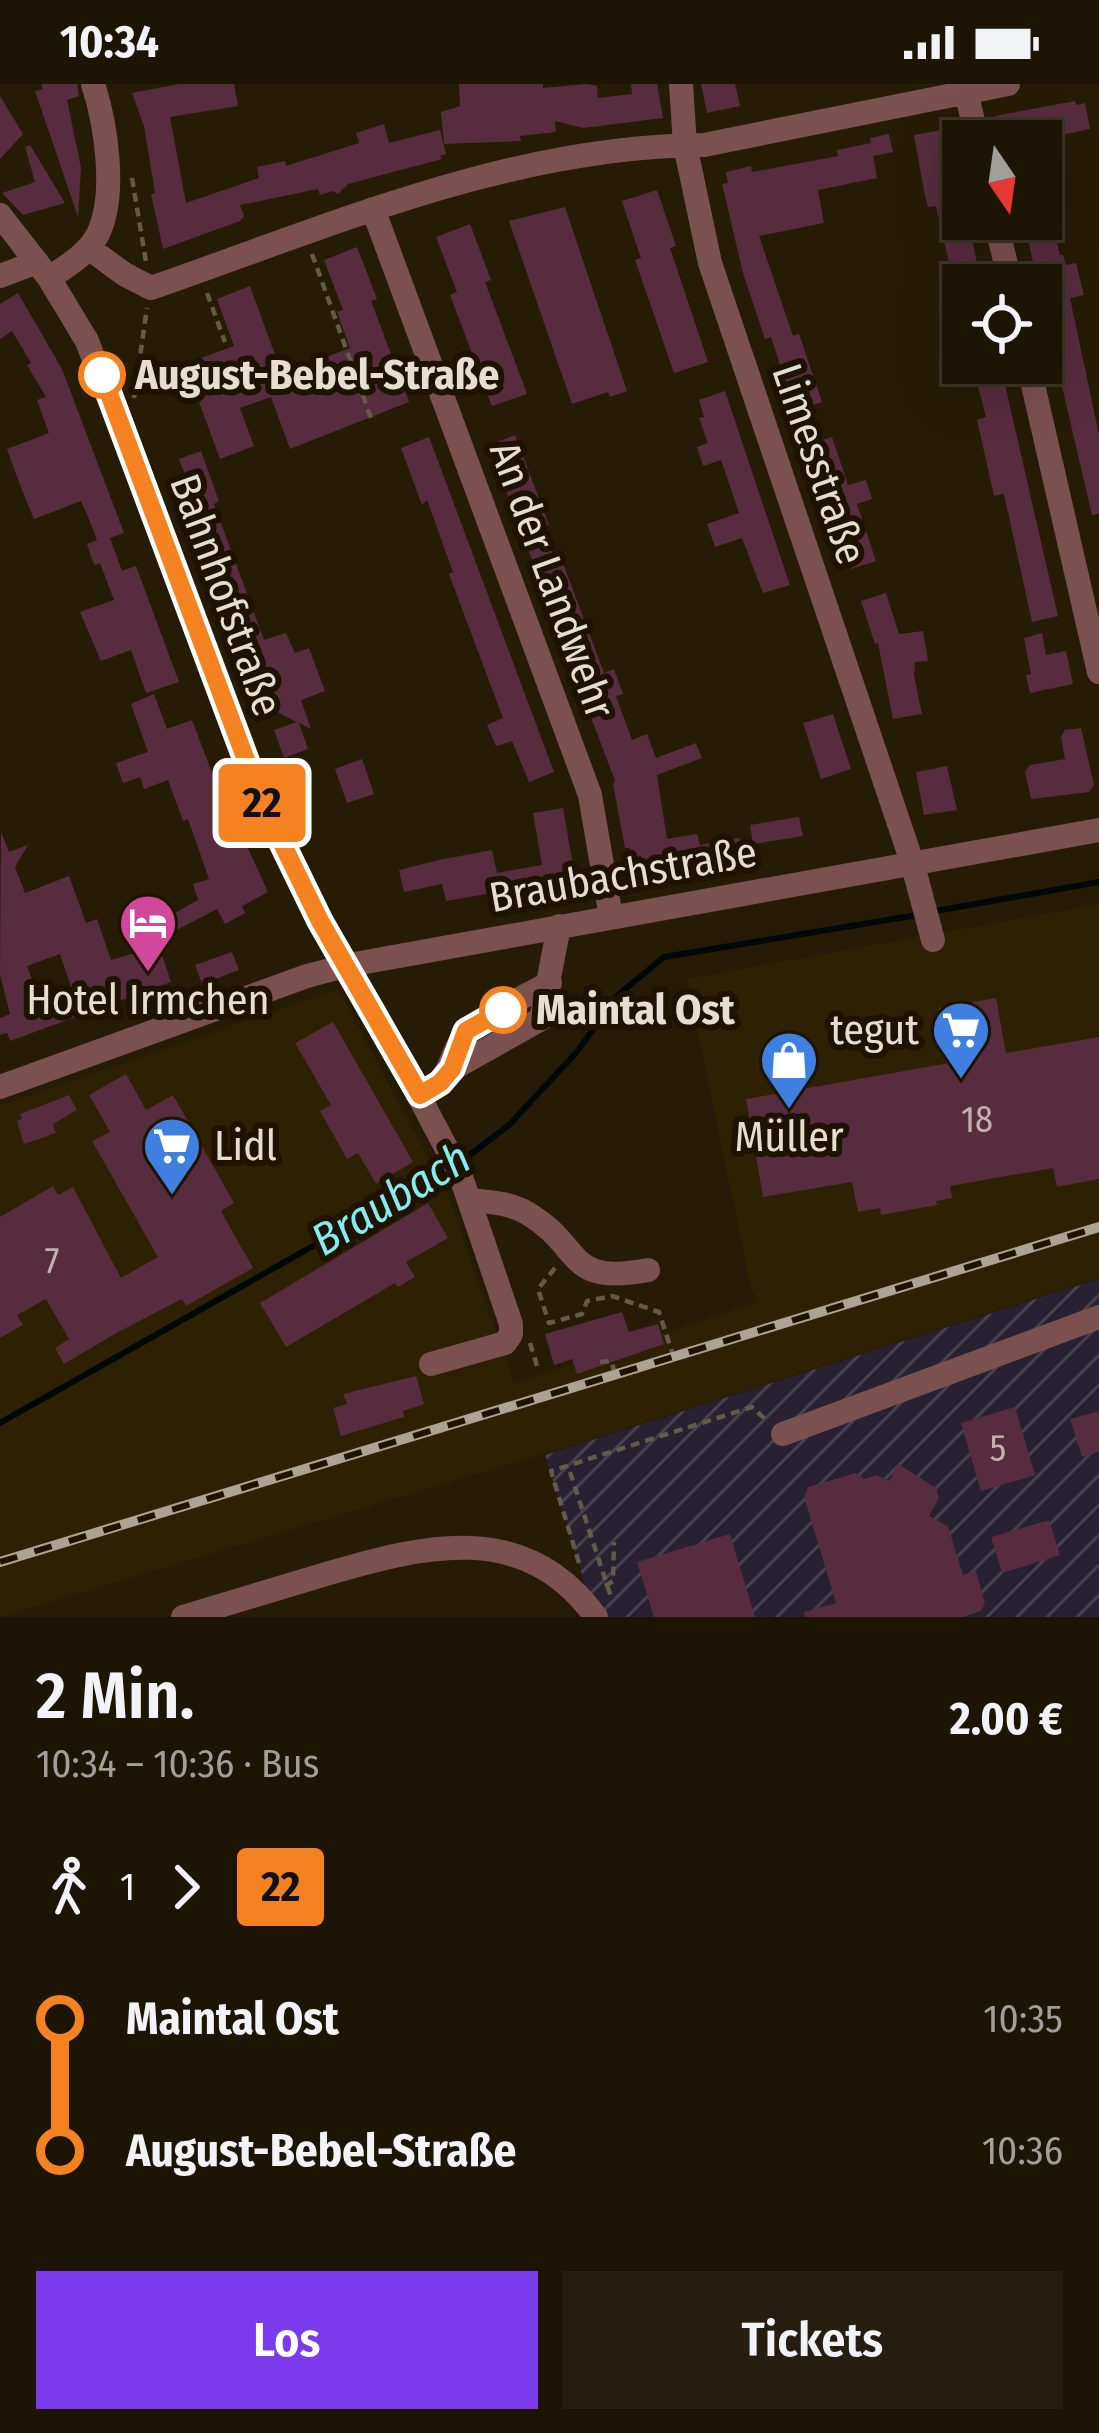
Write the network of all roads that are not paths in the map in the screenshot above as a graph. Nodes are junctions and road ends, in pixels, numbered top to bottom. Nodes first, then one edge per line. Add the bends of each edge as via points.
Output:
1 (93, 84) edge
2 (681, 84) edge
3 (1009, 84) edge
4 (966, 92) junction
5 (973, 120) edge
6 (685, 145) junction
7 (373, 209) junction
8 (0, 215) edge
9 (89, 248) junction
10 (43, 270) junction
11 (0, 276) edge
12 (1033, 384) edge
13 (1099, 672) edge
14 (1099, 830) edge
15 (912, 862) junction
16 (611, 917) junction
17 (559, 926) junction
18 (933, 940) dead end
19 (349, 965) junction
20 (0, 1087) edge
21 (420, 1095) junction
22 (471, 1199) junction
23 (648, 1270) dead end
24 (1099, 1317) edge
25 (431, 1364) dead end
26 (783, 1434) road end
27 (595, 1615) edge
28 (183, 1617) edge

1 - 9 street via 107,157 101,224
2 - 6 street, Limesstraße
3 - 4 street
4 - 5 street
4 - 6 street
6 - 7 street via 522,167
6 - 15 street, Limesstraße via 710,263
7 - 9 street via 151,288
7 - 16 street, An der Landwehr via 590,795
8 - 10 street, Bahnhofstraße
9 - 10 street
10 - 11 street
10 - 19 street, Bahnhofstraße via 101,374 261,800
12 - 13 street
14 - 15 street, Braubachstraße
15 - 16 street, Braubachstraße
15 - 18 street
16 - 17 street, Braubachstraße
17 - 19 street, Braubachstraße
17 - 21 street via 550,982 466,1031 452,1069
19 - 20 street, Braubachstraße
19 - 21 street, Bahnhofstraße
21 - 22 street, Bahnhofstraße
22 - 23 street via 529,1214 580,1264 607,1276
22 - 25 street, Bahnhofstraße via 511,1334 505,1343
24 - 26 street
27 - 28 street via 539,1565 461,1546 407,1551

